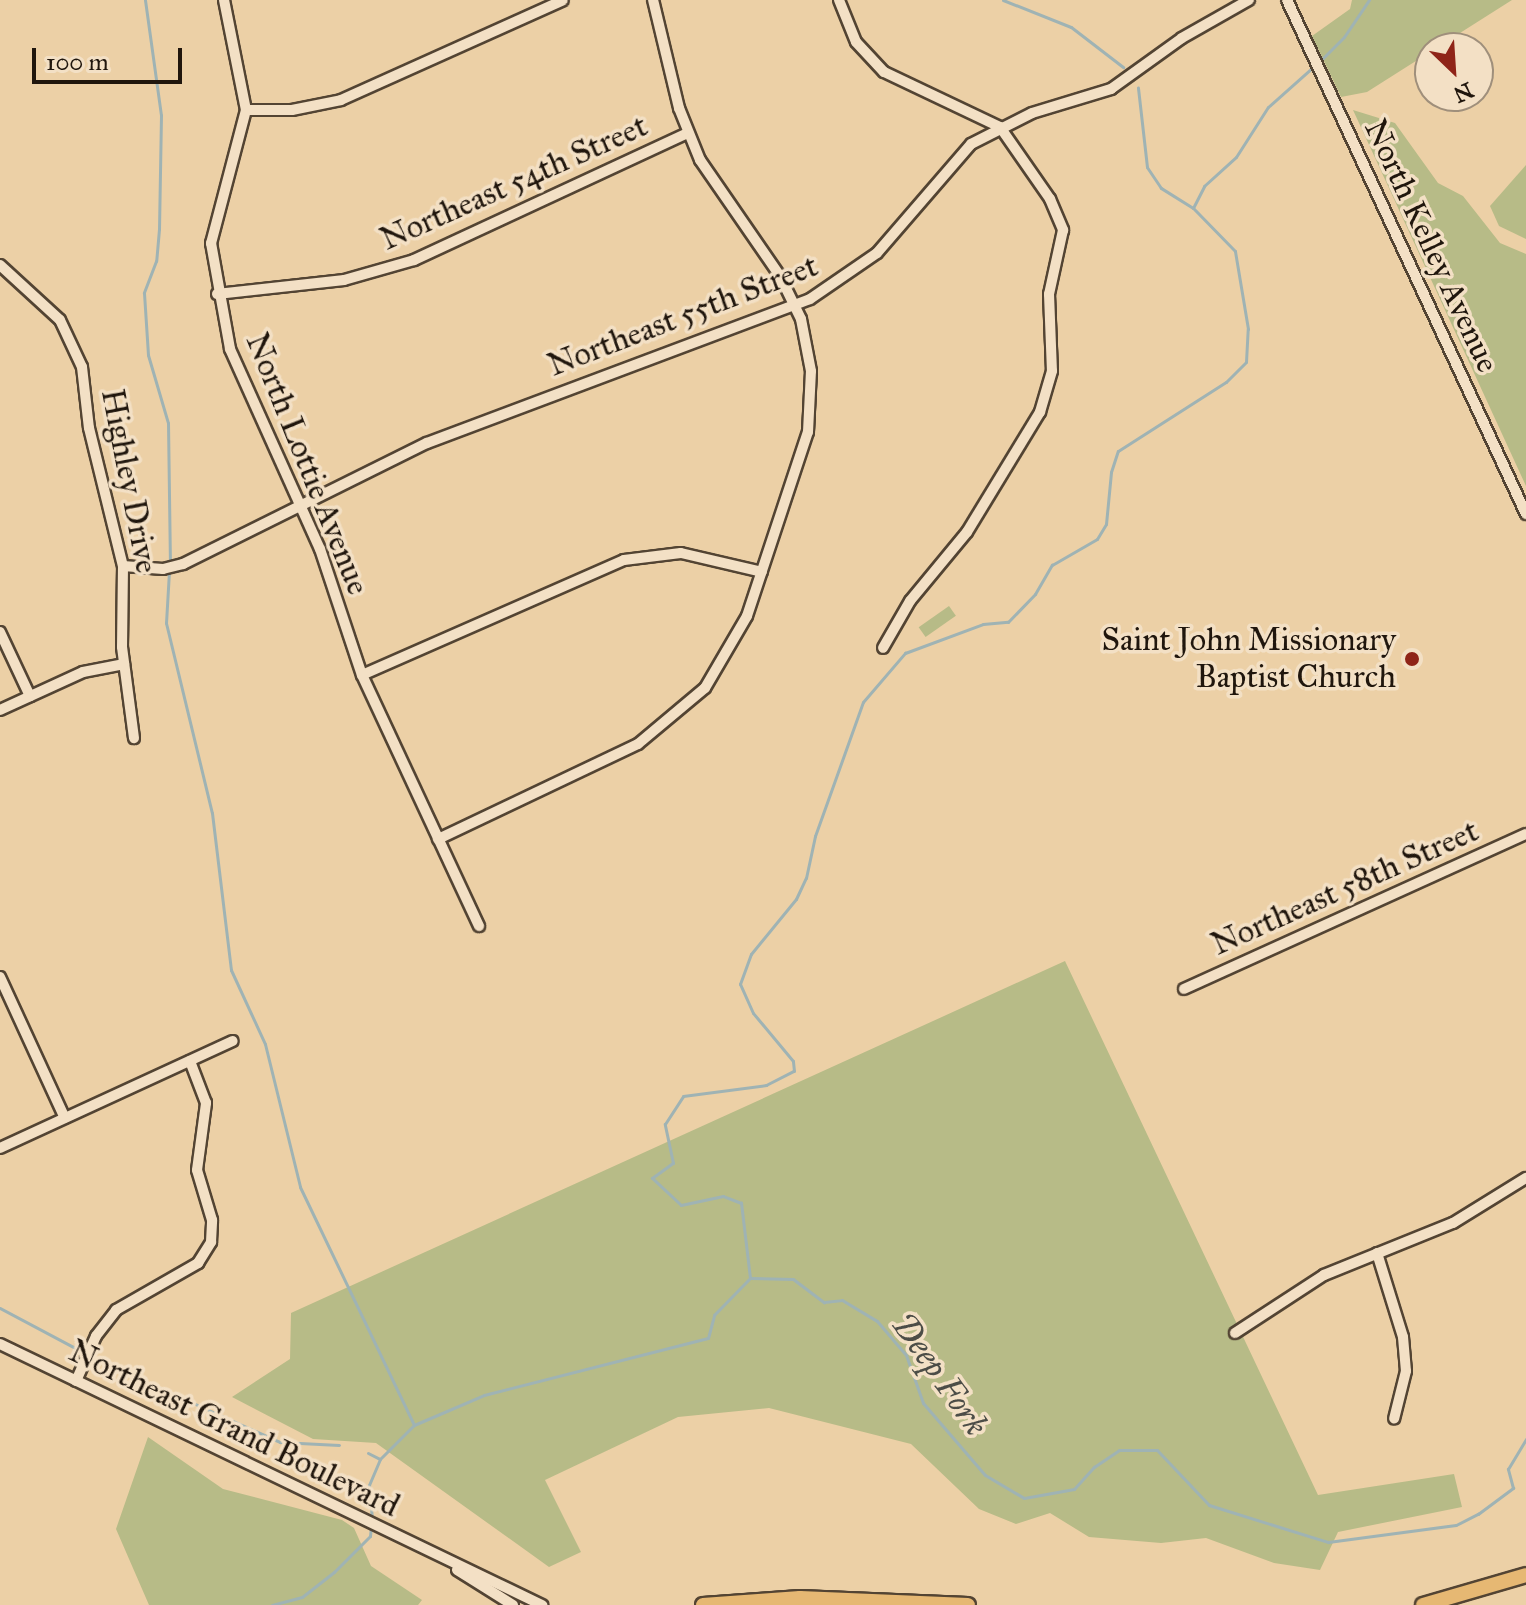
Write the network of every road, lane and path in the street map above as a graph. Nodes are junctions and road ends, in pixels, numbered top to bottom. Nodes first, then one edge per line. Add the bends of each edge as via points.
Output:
1 (224, 0) edge
2 (563, 0) edge
3 (653, 0) edge
4 (839, 0) edge
5 (1249, 0) edge
6 (1287, 0) edge
7 (246, 110) junction
8 (1000, 127) junction
9 (688, 133) junction
10 (0, 265) edge
11 (217, 294) junction
12 (795, 305) junction
13 (301, 505) junction
14 (1526, 514) edge
15 (123, 566) junction
16 (762, 572) junction
17 (0, 632) edge
18 (883, 648) dead end
19 (124, 664) junction
20 (362, 675) junction
21 (30, 696) junction
22 (0, 710) edge
23 (134, 738) dead end
24 (1526, 834) edge
25 (438, 839) junction
26 (479, 926) dead end
27 (0, 977) edge
28 (1184, 989) dead end
29 (233, 1041) dead end
30 (190, 1061) junction
31 (65, 1118) junction
32 (0, 1148) edge
33 (1526, 1178) edge
34 (1377, 1253) junction
35 (1235, 1333) dead end
36 (0, 1344) edge
37 (76, 1381) junction
38 (1394, 1419) dead end
39 (444, 1561) junction
40 (1526, 1563) edge
41 (1526, 1575) edge
42 (1467, 1594) junction
43 (513, 1605) edge
44 (542, 1605) edge
45 (703, 1605) edge
46 (968, 1605) edge
47 (1423, 1605) edge

1 - 7 street, North Lottie Avenue
2 - 7 street via 341,100 292,110
3 - 9 street
4 - 8 street via 856,42 884,72
5 - 8 street, Northeast 55th Street via 1182,38 1111,89
6 - 14 street, North Kelley Avenue
7 - 11 street, North Lottie Avenue via 211,243
8 - 12 street, Northeast 55th Street via 956,157 864,265
8 - 18 street via 1050,199 1063,230 1049,294 1050,385 1034,423 967,532 910,601
9 - 11 street, Northeast 54th Street via 392,267 320,283
9 - 12 street via 712,181
10 - 15 street, Highley Drive via 30,287 72,340
11 - 13 street, North Lottie Avenue via 230,349
12 - 13 street, Northeast 55th Street via 442,437
12 - 16 street via 811,371 811,414
13 - 15 street, Northeast 55th Street via 172,568
13 - 20 street, North Lottie Avenue
15 - 19 street, Highley Drive
16 - 20 street via 681,553 624,560
16 - 25 street via 728,654 705,688 666,725 638,744
17 - 21 street
19 - 21 street via 83,672
19 - 23 street, Highley Drive
20 - 25 street, North Lottie Avenue
21 - 22 street
24 - 28 street, Northeast 58th Street
25 - 26 street, North Lottie Avenue
27 - 31 street
29 - 30 street
30 - 31 street
30 - 37 street via 206,1103 197,1170 212,1220 211,1242 191,1268 116,1310 96,1336
31 - 32 street
33 - 34 street via 1453,1223
34 - 35 street via 1324,1275
34 - 38 street via 1403,1337 1406,1371
36 - 37 street, Northeast Grand Boulevard
37 - 39 street, Northeast Grand Boulevard
39 - 43 street, Northeast Grand Boulevard
39 - 44 street, Northeast Grand Boulevard
40 - 42 highway
41 - 42 highway
42 - 47 highway
45 - 46 highway via 813,1598

